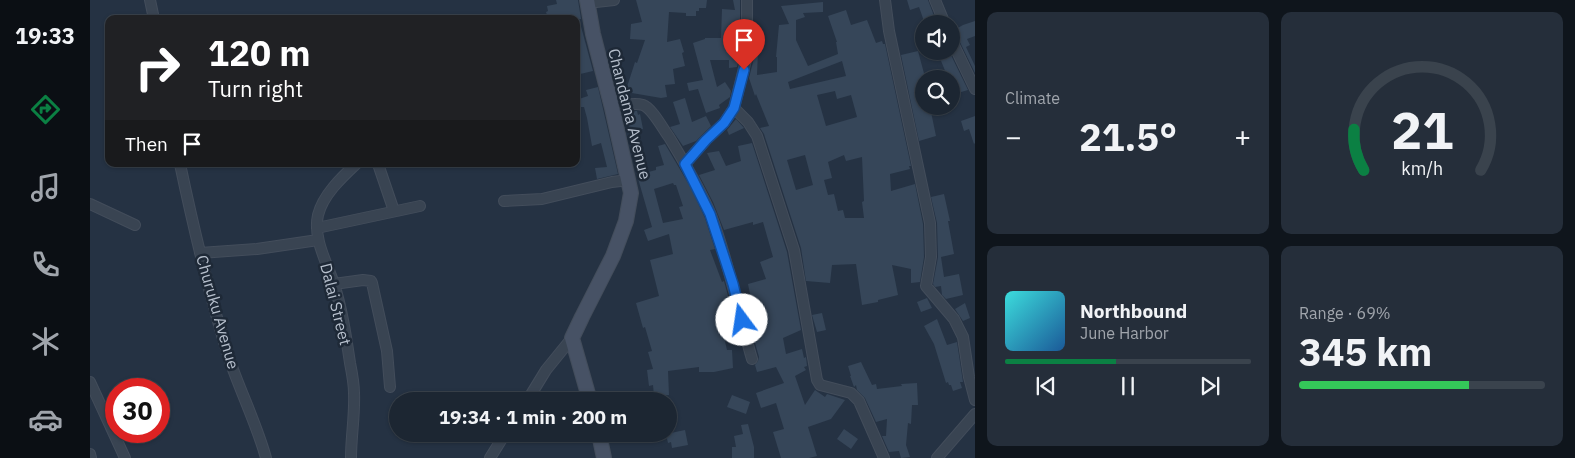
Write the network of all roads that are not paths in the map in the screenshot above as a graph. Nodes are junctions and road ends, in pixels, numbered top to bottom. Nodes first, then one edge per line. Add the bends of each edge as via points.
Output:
1 (150, 0) edge
2 (614, 0) edge
3 (748, 0) edge
4 (884, 0) edge
5 (935, 0) edge
6 (587, 1) edge
7 (153, 15) edge
8 (941, 15) edge
9 (960, 58) edge
10 (975, 89) edge
11 (612, 108) junction
12 (734, 108) junction
13 (685, 164) junction
14 (181, 167) edge
15 (353, 167) edge
16 (379, 167) edge
17 (629, 180) junction
18 (504, 201) dead end
19 (90, 204) edge
20 (420, 206) dead end
21 (394, 211) junction
22 (135, 225) dead end
23 (318, 228) junction
24 (318, 240) junction
25 (200, 253) junction
26 (334, 284) junction
27 (572, 338) junction
28 (752, 359) dead end
29 (90, 382) edge
30 (390, 388) dead end
31 (533, 392) edge
32 (587, 392) edge
33 (975, 400) edge
34 (975, 414) edge
35 (500, 442) edge
36 (601, 442) edge
37 (90, 454) edge
38 (91, 458) edge
39 (125, 458) edge
40 (266, 458) edge
41 (352, 458) edge
42 (490, 458) edge
43 (604, 458) edge
44 (884, 458) edge
45 (936, 458) edge

1 - 7 street
2 - 6 street
3 - 12 street via 747,56
4 - 33 street via 930,223 931,256 926,286 954,319 963,337
5 - 8 street
6 - 11 street, Chandama Avenue via 596,51
9 - 10 street
11 - 13 street via 644,105 652,112
11 - 17 street, Chandama Avenue
12 - 13 street
12 - 44 street via 757,136 794,250 817,380 820,385 851,393 859,400
13 - 28 street via 710,214 733,284
14 - 25 street, Churuku Avenue
15 - 23 street, Dalai Street via 324,199
16 - 21 street
17 - 18 street via 542,199
17 - 27 street, Chandama Avenue via 632,193 620,238
19 - 22 street
20 - 21 street
21 - 23 street
23 - 24 street, Dalai Street
24 - 25 street
24 - 26 street, Dalai Street
25 - 40 street, Churuku Avenue via 219,326
26 - 30 street via 371,281 387,351
26 - 41 street, Dalai Street via 354,392
27 - 31 street
27 - 32 street
29 - 39 street
34 - 45 street
35 - 42 street
36 - 43 street
37 - 38 street

